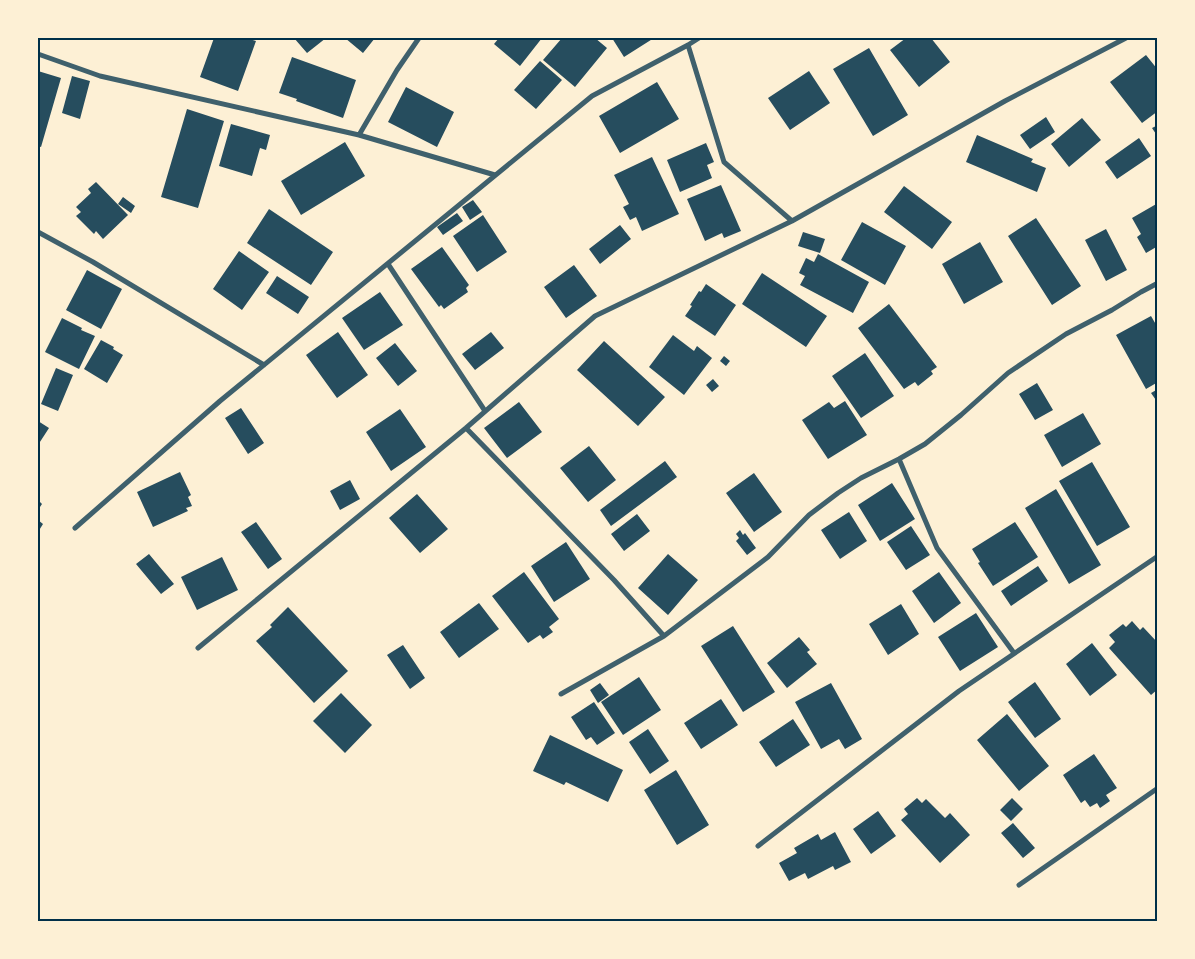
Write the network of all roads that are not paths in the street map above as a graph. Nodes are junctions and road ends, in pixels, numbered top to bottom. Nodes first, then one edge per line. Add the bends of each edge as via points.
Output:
1 (420, 38) edge
2 (699, 38) edge
3 (1126, 38) edge
4 (688, 45) junction
5 (38, 54) edge
6 (359, 135) junction
7 (495, 175) junction
8 (792, 222) junction
9 (38, 232) edge
10 (388, 264) junction
11 (1158, 283) edge
12 (264, 365) junction
13 (485, 411) junction
14 (466, 428) junction
15 (899, 459) junction
16 (75, 528) dead end
17 (1158, 556) edge
18 (664, 636) junction
19 (198, 648) dead end
20 (1014, 653) junction
21 (561, 694) dead end
22 (1158, 788) edge
23 (758, 846) dead end
24 (1019, 885) dead end

1 - 6 street
2 - 4 street
3 - 8 street via 1005,101
4 - 7 street via 592,96
4 - 8 street via 724,162
5 - 6 street via 100,76
6 - 7 street
7 - 10 street
8 - 13 street via 595,316
9 - 12 street
10 - 12 street
10 - 13 street
11 - 15 street via 1066,334 1030,358 925,444
12 - 16 street
13 - 14 street
14 - 18 street
14 - 19 street
15 - 18 street via 861,478 809,515 768,557
15 - 20 street via 937,548
17 - 20 street
18 - 21 street
20 - 23 street via 959,690
22 - 24 street

